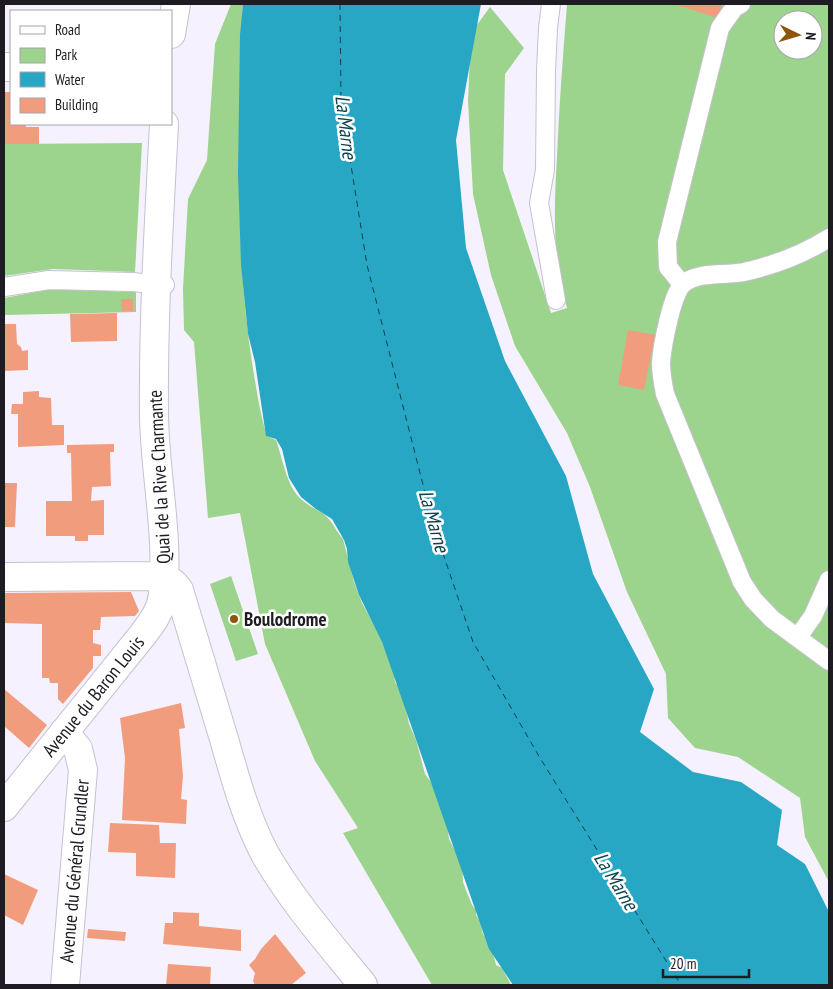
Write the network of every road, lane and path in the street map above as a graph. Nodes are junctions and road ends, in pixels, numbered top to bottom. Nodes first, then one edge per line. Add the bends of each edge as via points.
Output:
1 (176, 4) edge
2 (551, 4) edge
3 (741, 4) edge
4 (172, 28) edge
5 (164, 125) edge
6 (829, 238) edge
7 (682, 284) junction
8 (162, 285) junction
9 (4, 287) edge
10 (556, 300) dead end
11 (4, 577) edge
12 (164, 577) junction
13 (829, 580) edge
14 (148, 628) junction
15 (798, 637) junction
16 (194, 640) junction
17 (829, 661) edge
18 (64, 732) junction
19 (4, 807) edge
20 (64, 985) edge
21 (363, 985) edge

1 - 4 street
2 - 10 lane via 546,71 546,161 539,203
3 - 7 lane via 734,8 720,28 667,242 668,267
5 - 8 street, Quai de la Rive Charmante
6 - 7 lane via 804,253 774,264 694,278
7 - 15 lane via 675,297 661,364 665,394 742,582 772,618
8 - 9 lane via 49,280
8 - 12 street, Quai de la Rive Charmante via 154,418
11 - 12 street
12 - 14 street, Avenue du Baron Louis via 160,606
12 - 16 street, Quai de la Rive Charmante via 179,590
13 - 15 lane via 813,616
14 - 16 street via 163,624 177,626
14 - 18 street, Avenue du Baron Louis
15 - 17 lane
16 - 21 street, Quai de la Rive Charmante via 238,789 265,853 298,903
18 - 19 street, Avenue du Baron Louis
18 - 20 street, Avenue du Général Grundler via 78,749 83,770

